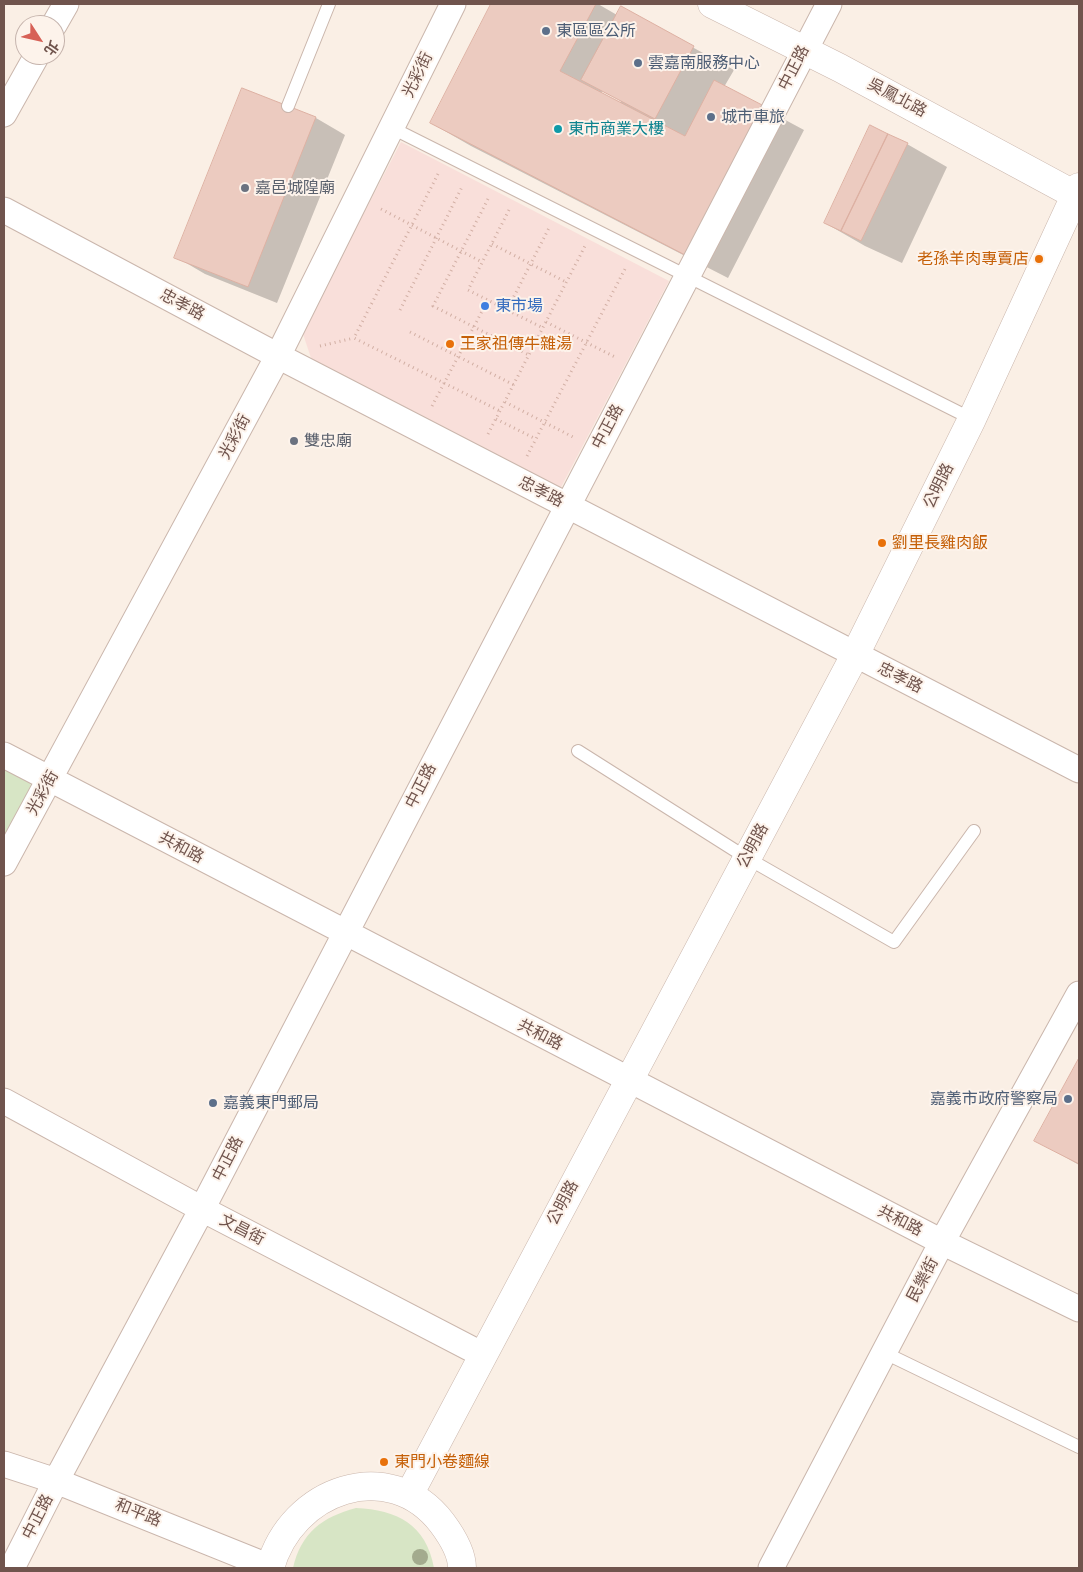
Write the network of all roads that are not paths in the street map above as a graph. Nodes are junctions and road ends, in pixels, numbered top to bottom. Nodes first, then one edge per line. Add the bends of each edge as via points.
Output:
1 (66, 4) edge
2 (329, 4) edge
3 (453, 4) edge
4 (712, 4) edge
5 (829, 4) edge
6 (60, 15) edge
7 (803, 50) junction
8 (31, 65) edge
9 (288, 106) dead end
10 (4, 114) edge
11 (392, 128) junction
12 (1078, 193) edge
13 (4, 210) edge
14 (687, 278) junction
15 (278, 356) junction
16 (972, 419) junction
17 (567, 505) junction
18 (856, 655) junction
19 (578, 751) dead end
20 (4, 755) edge
21 (1079, 770) edge
22 (51, 780) junction
23 (974, 831) dead end
24 (747, 858) junction
25 (4, 863) edge
26 (344, 934) junction
27 (1079, 994) edge
28 (628, 1080) junction
29 (4, 1101) edge
30 (202, 1209) junction
31 (942, 1242) junction
32 (1079, 1309) edge
33 (885, 1353) junction
34 (483, 1355) junction
35 (1079, 1446) edge
36 (4, 1464) edge
37 (56, 1481) junction
38 (409, 1495) junction
39 (12, 1568) edge
40 (270, 1568) edge
41 (462, 1568) edge
42 (771, 1568) edge

1 - 6 street
2 - 9 lane
3 - 11 street, 光彩街
4 - 7 street, 吳鳳北路
5 - 7 street, 中正路
7 - 12 street, 吳鳳北路
7 - 14 street, 中正路
8 - 10 street
11 - 14 lane
11 - 15 street, 光彩街
12 - 16 street, 公明路
13 - 15 street, 忠孝路
14 - 16 lane
14 - 17 street, 中正路
15 - 17 street, 忠孝路
15 - 22 street, 光彩街
16 - 18 street, 公明路
17 - 18 street, 忠孝路
17 - 26 street, 中正路
18 - 21 street, 忠孝路
18 - 24 street, 公明路
19 - 24 lane
20 - 22 street, 共和路
22 - 25 street, 光彩街
22 - 26 street, 共和路
23 - 24 lane via 894,942
24 - 28 street, 公明路
26 - 28 street, 共和路
26 - 30 street, 中正路
27 - 31 street, 民樂街
28 - 31 street, 共和路
28 - 34 street, 公明路
29 - 30 street, 文昌街
30 - 34 street, 文昌街
30 - 37 street, 中正路
31 - 32 street, 共和路
31 - 33 street, 民樂街
33 - 35 lane
33 - 42 street, 民樂街
34 - 38 street, 公明路
36 - 37 street, 和平路
37 - 39 street, 中正路
37 - 40 street, 和平路
38 - 40 street via 383,1488 357,1487 331,1494 308,1508 290,1527
38 - 41 street via 434,1512 452,1535

